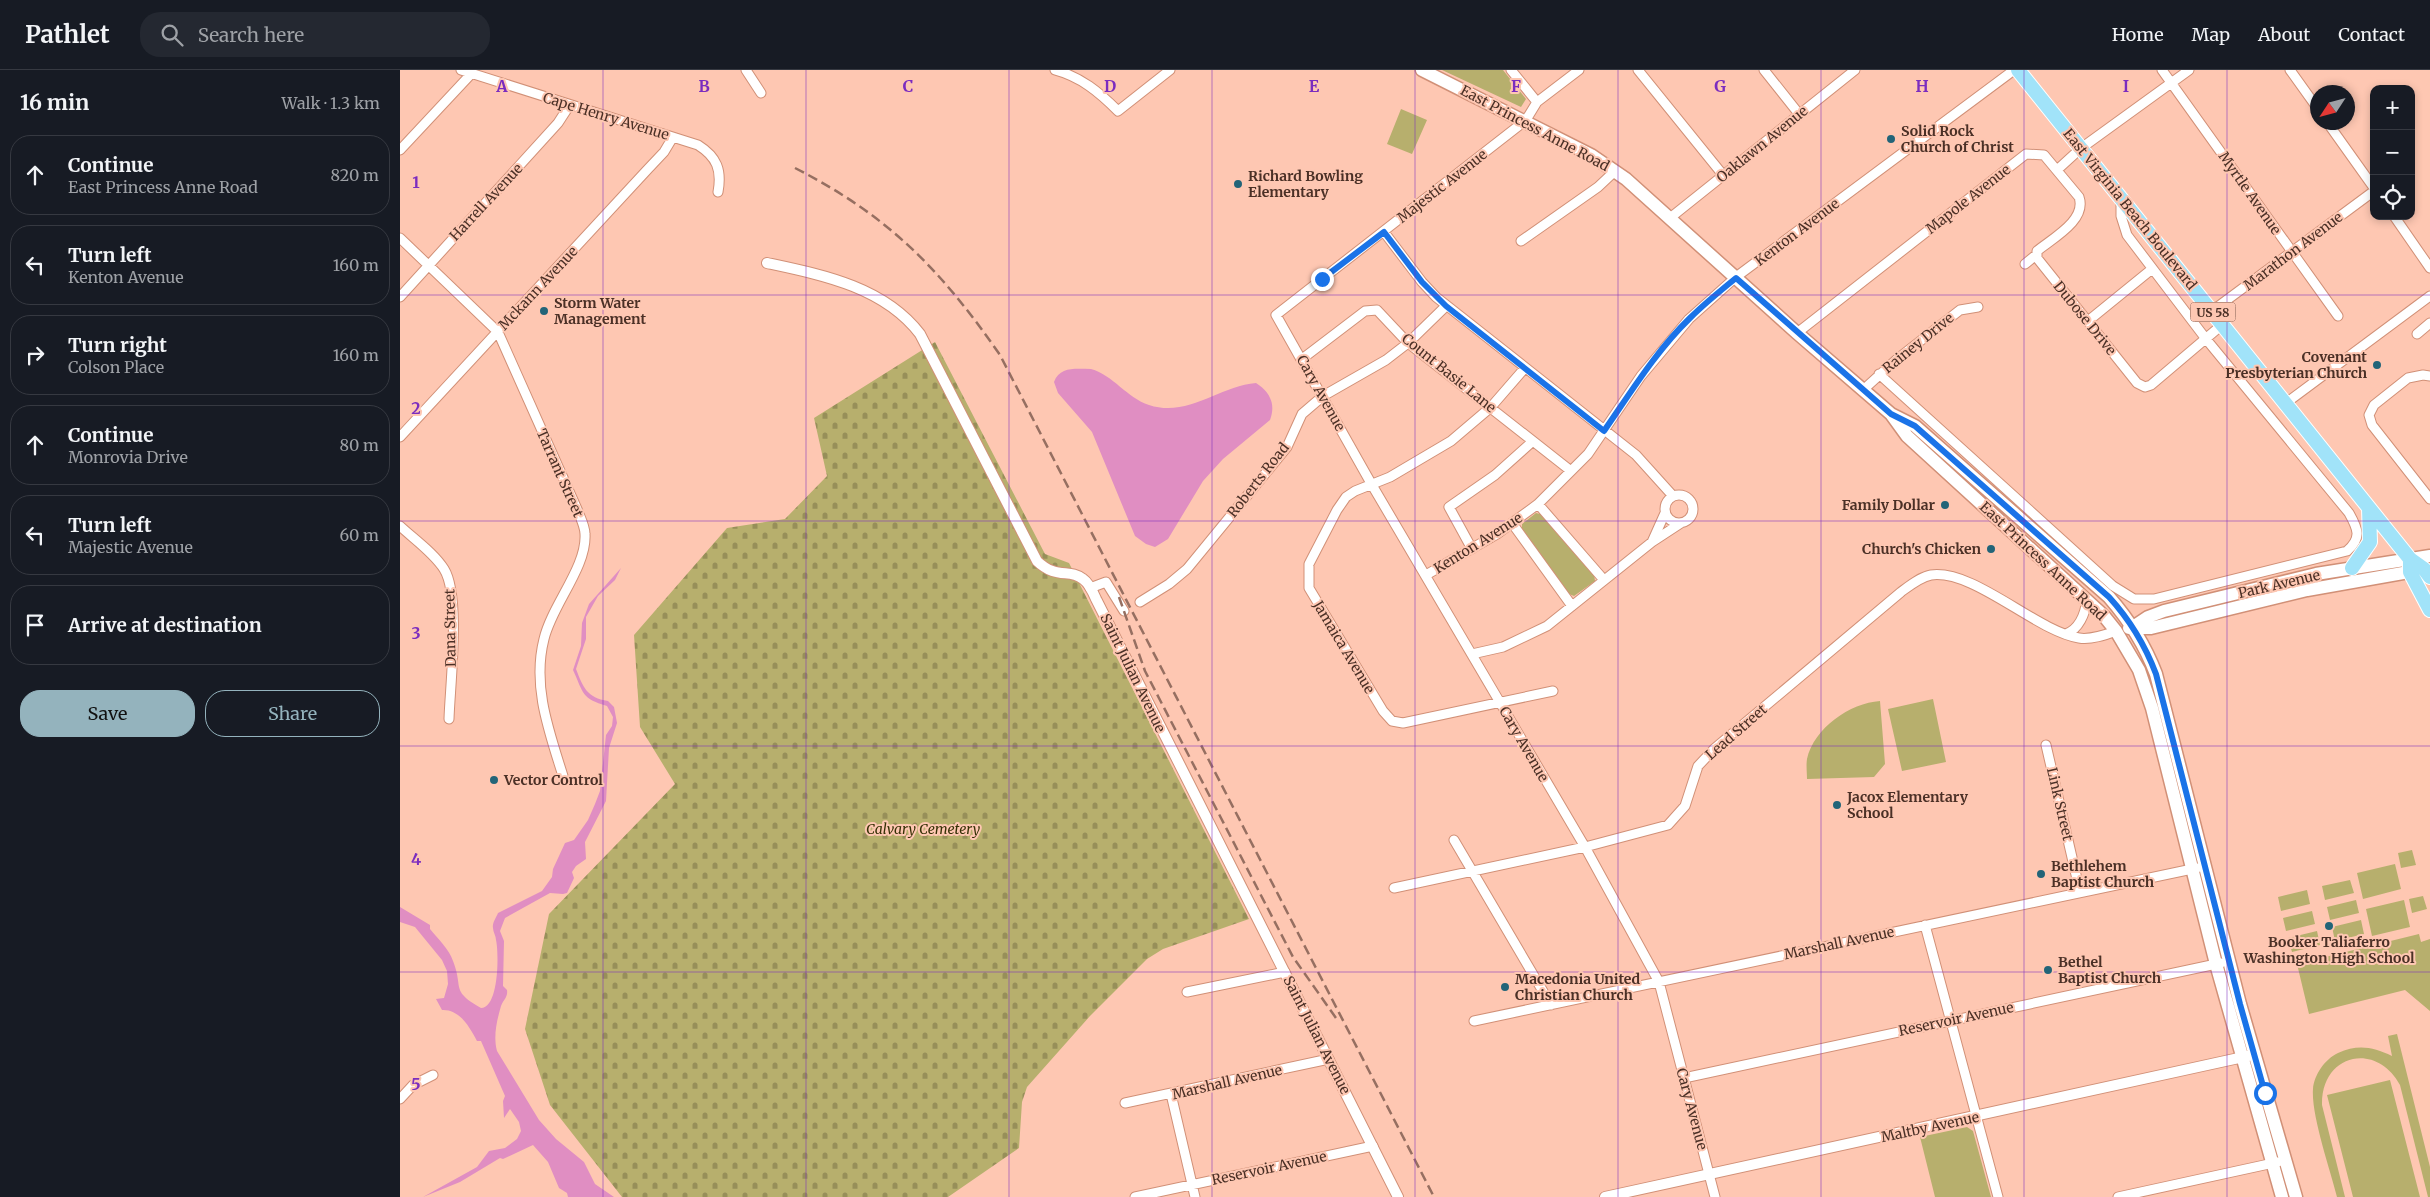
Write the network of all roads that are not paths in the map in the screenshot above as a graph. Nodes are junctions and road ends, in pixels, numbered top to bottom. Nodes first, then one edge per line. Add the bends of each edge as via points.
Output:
1 (461, 70) edge
2 (746, 70) edge
3 (1055, 70) edge
4 (1170, 70) edge
5 (1422, 70) edge
6 (1511, 70) edge
7 (1579, 70) edge
8 (1638, 70) edge
9 (1764, 70) edge
10 (1855, 70) edge
11 (2016, 70) edge
12 (2162, 70) edge
13 (2189, 70) edge
14 (2290, 70) edge
15 (472, 73) junction
16 (2171, 83) junction
17 (762, 93) dead end
18 (2310, 98) edge
19 (1537, 102) junction
20 (569, 106) junction
21 (1799, 114) junction
22 (1526, 120) junction
23 (2333, 130) edge
24 (673, 137) junction
25 (2080, 149) junction
26 (400, 150) edge
27 (1615, 170) junction
28 (2057, 170) junction
29 (1723, 176) junction
30 (2370, 184) edge
31 (718, 192) dead end
32 (2370, 193) edge
33 (2121, 199) junction
34 (1670, 218) junction
35 (2397, 220) edge
36 (1384, 232) junction
37 (400, 238) edge
38 (1521, 241) dead end
39 (2292, 252) junction
40 (2036, 255) junction
41 (767, 263) dead end
42 (429, 264) junction
43 (2025, 264) dead end
44 (2430, 268) edge
45 (2152, 269) junction
46 (1736, 278) junction
47 (2430, 296) edge
48 (400, 297) edge
49 (1446, 306) junction
50 (1978, 307) dead end
51 (2212, 311) junction
52 (1276, 315) joint
53 (2338, 316) dead end
54 (2088, 321) junction
55 (2430, 323) edge
56 (2223, 324) junction
57 (498, 332) junction
58 (1796, 333) junction
59 (2416, 334) dead end
60 (2206, 339) junction
61 (1408, 343) junction
62 (1302, 359) junction
63 (1524, 369) junction
64 (1879, 374) junction
65 (2430, 376) edge
66 (1863, 390) junction
67 (1323, 396) junction
68 (2286, 403) junction
69 (1491, 407) junction
70 (1891, 414) junction
71 (1604, 431) junction
72 (400, 437) edge
73 (1533, 441) junction
74 (1570, 472) junction
75 (1372, 485) junction
76 (1673, 496) junction
77 (2430, 499) edge
78 (1538, 504) junction
79 (2369, 508) junction
80 (1665, 513) junction
81 (1512, 523) junction
82 (1681, 523) junction
83 (400, 526) edge
84 (1652, 542) junction
85 (1472, 548) junction
86 (2342, 554) junction
87 (2410, 565) junction
88 (2352, 568) junction
89 (2429, 568) edge
90 (1426, 574) junction
91 (1604, 580) junction
92 (1090, 588) junction
93 (2087, 600) junction
94 (1140, 602) dead end
95 (1572, 606) junction
96 (2430, 610) edge
97 (1124, 611) dead end
98 (2133, 627) junction
99 (2116, 631) junction
100 (2066, 634) junction
101 (1472, 654) junction
102 (1553, 691) dead end
103 (1500, 703) junction
104 (448, 719) dead end
105 (2046, 745) dead end
106 (563, 776) dead end
107 (1454, 840) dead end
108 (1584, 847) junction
109 (2205, 867) junction
110 (2191, 868) junction
111 (1472, 871) junction
112 (1394, 888) dead end
113 (2080, 892) junction
114 (1924, 925) junction
115 (2229, 961) junction
116 (2216, 964) junction
117 (1285, 972) junction
118 (1659, 982) junction
119 (1187, 992) dead end
120 (1551, 1005) junction
121 (1950, 1020) junction
122 (1474, 1021) dead end
123 (2254, 1055) junction
124 (2241, 1057) junction
125 (1329, 1059) junction
126 (433, 1075) dead end
127 (1684, 1078) junction
128 (1171, 1094) junction
129 (400, 1099) edge
130 (1125, 1103) dead end
131 (1975, 1117) junction
132 (1373, 1146) junction
133 (2285, 1160) junction
134 (2272, 1163) junction
135 (1709, 1174) junction
136 (1192, 1185) junction
137 (1135, 1197) edge
138 (1195, 1197) edge
139 (1398, 1197) edge
140 (1605, 1197) edge
141 (1715, 1197) edge
142 (1998, 1197) edge
143 (2118, 1197) edge
144 (2282, 1197) edge
145 (2296, 1197) edge

1 - 15 street, Cape Henry Avenue
2 - 17 street
3 - 4 street via 1087,84 1118,112
5 - 22 main road, East Princess Anne Road
6 - 19 street
7 - 19 street, Majestic Avenue
8 - 29 street
9 - 21 street
10 - 21 street, Oaklawn Avenue
11 - 25 main road, East Virginia Beach Boulevard / US 58
11 - 46 street, Kenton Avenue
12 - 16 street, Myrtle Avenue
13 - 16 street
14 - 18 street
15 - 20 street, Cape Henry Avenue
15 - 26 street
16 - 25 street
16 - 39 street, Myrtle Avenue
19 - 22 street, Majestic Avenue
20 - 24 street, Cape Henry Avenue
20 - 42 street, Harrell Avenue via 558,123
21 - 29 street, Oaklawn Avenue
22 - 27 main road, East Princess Anne Road
22 - 36 street, Majestic Avenue
23 - 30 street
24 - 31 street, Cape Henry Avenue via 698,145 713,156 720,172
24 - 57 street, Mckann Avenue via 664,152
25 - 28 street
25 - 33 main road, East Virginia Beach Boulevard / US 58
27 - 34 main road, East Princess Anne Road
27 - 38 street via 1598,187
28 - 40 street via 2079,197 2081,208 2078,217
28 - 58 street, Mapole Avenue via 2044,155 2026,154
29 - 34 street, Oaklawn Avenue
32 - 39 street, Marathon Avenue
33 - 45 street via 2127,235
33 - 51 main road, East Virginia Beach Boulevard / US 58
34 - 46 main road, East Princess Anne Road
35 - 44 street
36 - 49 street via 1422,282
36 - 52 street, Majestic Avenue
37 - 42 street, Tarrant Street
39 - 51 street, Marathon Avenue
39 - 53 street, Myrtle Avenue
40 - 43 street
40 - 54 street, Dubose Drive
41 - 92 street via 858,288 888,303 911,322 933,355 1037,560 1054,573 1078,576
42 - 48 street, Harrell Avenue
42 - 57 street, Tarrant Street
45 - 54 street
45 - 60 street
46 - 58 main road, East Princess Anne Road
46 - 71 street, Kenton Avenue via 1689,319 1662,350
47 - 68 street
49 - 61 street, Roberts Road
49 - 63 street
50 - 64 street, Rainey Drive via 1960,310
51 - 56 main road, East Virginia Beach Boulevard / US 58
52 - 62 street, Cary Avenue
54 - 60 street, Dubose Drive via 2137,383 2145,387 2152,385
55 - 59 street
56 - 60 street, Dubose Drive
56 - 68 main road, East Virginia Beach Boulevard / US 58
57 - 72 street, Mckann Avenue
57 - 106 street, Tarrant Street via 586,532 579,564 548,624 541,652 543,712
58 - 66 main road, East Princess Anne Road
60 - 86 street via 2348,513 2358,536 2353,546
61 - 62 street, Count Basie Lane via 1381,313 1371,310 1365,311
61 - 67 street, Roberts Road via 1386,360
61 - 69 street, Count Basie Lane
62 - 67 street, Cary Avenue
63 - 69 street, Jamaica Avenue
63 - 71 street
64 - 66 street, Rainey Drive
64 - 86 street via 2113,586 2134,599 2154,599
65 - 77 street via 2408,378 2374,405 2369,415 2372,426
66 - 70 main road, East Princess Anne Road
67 - 75 street, Cary Avenue
67 - 94 street, Roberts Road via 1302,414 1287,447 1187,569
68 - 79 main road, East Virginia Beach Boulevard / US 58
69 - 73 street, Count Basie Lane
69 - 75 street, Jamaica Avenue via 1451,441
70 - 93 main road, East Princess Anne Road via 1906,436
70 - 98 main road, East Princess Anne Road via 1915,426 2109,597
71 - 74 street, Kenton Avenue
71 - 76 street via 1640,459
73 - 74 street, Count Basie Lane
73 - 85 street via 1495,475 1449,507
74 - 78 street, Kenton Avenue
75 - 90 street, Cary Avenue
75 - 103 street, Jamaica Avenue via 1346,497 1309,564 1310,588 1321,609 1392,721 1403,723
76 - 80 street via 1665,505
76 - 82 street via 1685,496 1692,505 1691,517
78 - 81 street, Kenton Avenue
78 - 91 street
79 - 87 main road, East Virginia Beach Boulevard / US 58
79 - 88 main road via 2370,542
80 - 82 street via 1669,520
80 - 84 street
81 - 85 street, Kenton Avenue
81 - 95 street
82 - 84 street
83 - 104 street, Dana Street via 438,562 451,588
84 - 91 street
85 - 90 street, Kenton Avenue
86 - 88 street
87 - 88 main road, Park Avenue
87 - 89 main road, East Virginia Beach Boulevard / US 58
87 - 96 main road, East Virginia Beach Boulevard / US 58
87 - 98 main road, Park Avenue via 2151,628
88 - 98 main road, Park Avenue via 2164,611
90 - 101 street, Cary Avenue
91 - 95 street
92 - 97 street via 1106,582
92 - 117 street, Saint Julian Avenue
93 - 99 main road, East Princess Anne Road
93 - 100 street via 2082,617
95 - 101 street via 1547,626 1503,647
98 - 99 main road, Park Avenue
98 - 109 main road, East Princess Anne Road via 2156,674
99 - 100 street, Lead Street via 2088,638
99 - 110 main road, East Princess Anne Road via 2139,670 2152,708
100 - 108 street, Lead Street via 1955,578 1929,575 1900,592 1714,748 1698,766 1685,806 1668,825
101 - 103 street, Cary Avenue
102 - 103 street, Jamaica Avenue
103 - 108 street, Cary Avenue
105 - 113 street, Link Street
107 - 111 street
108 - 111 street, Lead Street
108 - 118 street, Cary Avenue
109 - 110 street, Marshall Avenue
109 - 115 main road, East Princess Anne Road
110 - 113 street, Marshall Avenue
110 - 116 main road, East Princess Anne Road
111 - 112 street, Lead Street
111 - 120 street
113 - 114 street, Marshall Avenue
114 - 118 street, Marshall Avenue
114 - 121 street
115 - 116 street, Reservoir Avenue
115 - 123 main road, East Princess Anne Road
116 - 121 street, Reservoir Avenue
116 - 124 main road, East Princess Anne Road
117 - 119 street
117 - 125 street, Saint Julian Avenue
118 - 120 street, Marshall Avenue
118 - 127 street, Cary Avenue
120 - 122 street, Marshall Avenue
121 - 127 street, Reservoir Avenue
121 - 131 street
123 - 124 street, Maltby Avenue
123 - 133 main road, East Princess Anne Road
124 - 131 street, Maltby Avenue
124 - 134 main road, East Princess Anne Road
125 - 128 street, Marshall Avenue
125 - 132 street, Saint Julian Avenue
126 - 129 street via 414,1085
127 - 135 street, Cary Avenue
128 - 130 street, Marshall Avenue
128 - 136 street
131 - 135 street, Maltby Avenue
131 - 142 street
132 - 136 street, Reservoir Avenue
132 - 139 street, Saint Julian Avenue
133 - 134 street
133 - 145 main road, East Princess Anne Road
134 - 143 street
134 - 144 main road, East Princess Anne Road
135 - 140 street, Maltby Avenue
135 - 141 street, Cary Avenue
136 - 137 street, Reservoir Avenue
136 - 138 street

